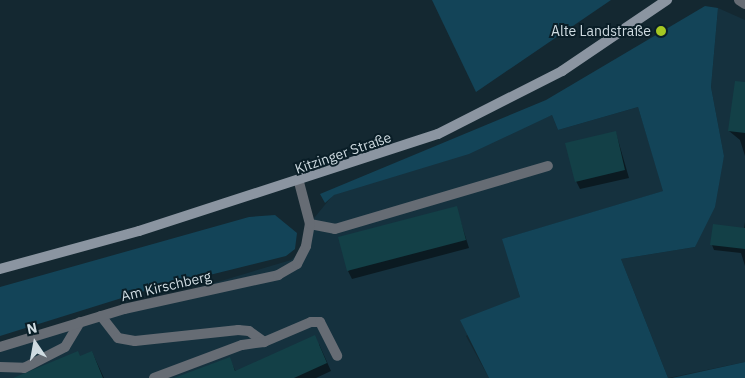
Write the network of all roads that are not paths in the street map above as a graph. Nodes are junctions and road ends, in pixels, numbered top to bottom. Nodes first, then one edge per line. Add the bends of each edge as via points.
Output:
1 (667, 0) edge
2 (739, 0) edge
3 (745, 4) edge
4 (548, 166) dead end
5 (299, 182) junction
6 (310, 224) junction
7 (0, 269) edge
8 (101, 316) junction
9 (80, 322) junction
10 (264, 342) junction
11 (0, 347) edge
12 (337, 356) dead end
13 (0, 367) edge
14 (154, 378) edge

1 - 5 street, Kitzinger Straße via 609,42 506,102 438,134
2 - 3 street
4 - 6 street via 335,228
5 - 6 street, Am Kirschberg
5 - 7 street, Kitzinger Straße
6 - 8 street, Am Kirschberg via 306,246 297,264 278,275
8 - 9 street, Am Kirschberg
8 - 10 street via 108,330 126,340 249,330
9 - 11 street, Am Kirschberg
9 - 13 street via 65,347 24,368
10 - 12 street via 311,322 320,322
10 - 14 street via 242,345

